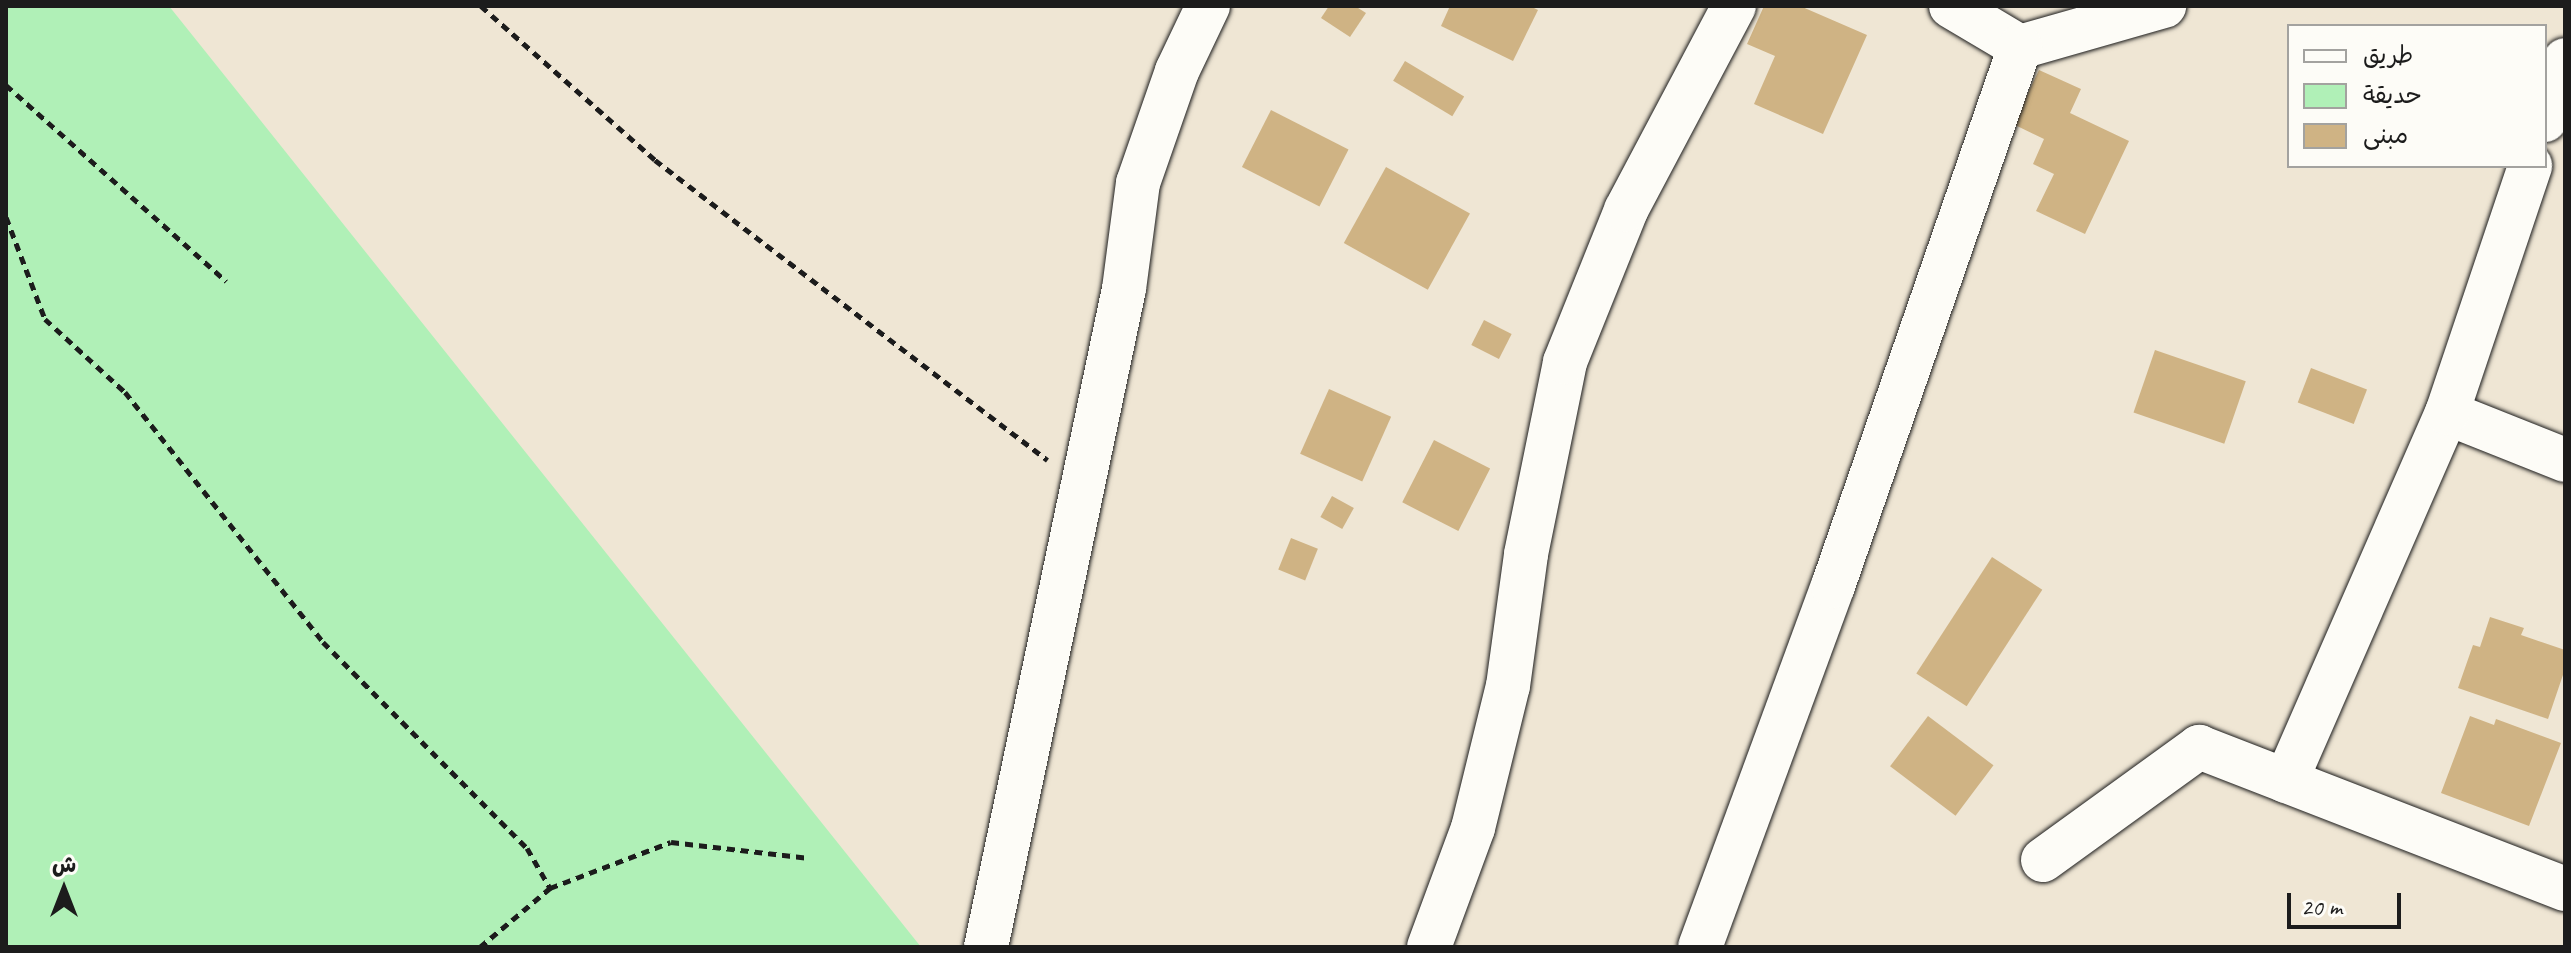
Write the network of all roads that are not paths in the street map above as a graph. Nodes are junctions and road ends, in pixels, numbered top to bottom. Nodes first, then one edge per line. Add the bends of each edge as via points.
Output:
1 (1208, 6) edge
2 (1734, 6) edge
3 (1951, 6) edge
4 (2164, 6) edge
5 (2020, 47) junction
6 (2565, 60) edge
7 (2547, 114) edge
8 (2529, 168) edge
9 (2447, 413) junction
10 (2565, 460) edge
11 (2286, 781) junction
12 (2043, 860) dead end
13 (2565, 889) edge
14 (986, 947) edge
15 (1429, 947) edge
16 (1700, 947) edge

1 - 14 street via 1177,71 1138,183 1124,289
2 - 15 street via 1626,210 1565,362 1526,554 1508,686 1473,828
3 - 5 street
4 - 5 street
5 - 16 street via 1833,586
6 - 7 street
8 - 9 street
9 - 10 street
9 - 11 street
11 - 12 street via 2199,747
11 - 13 street

